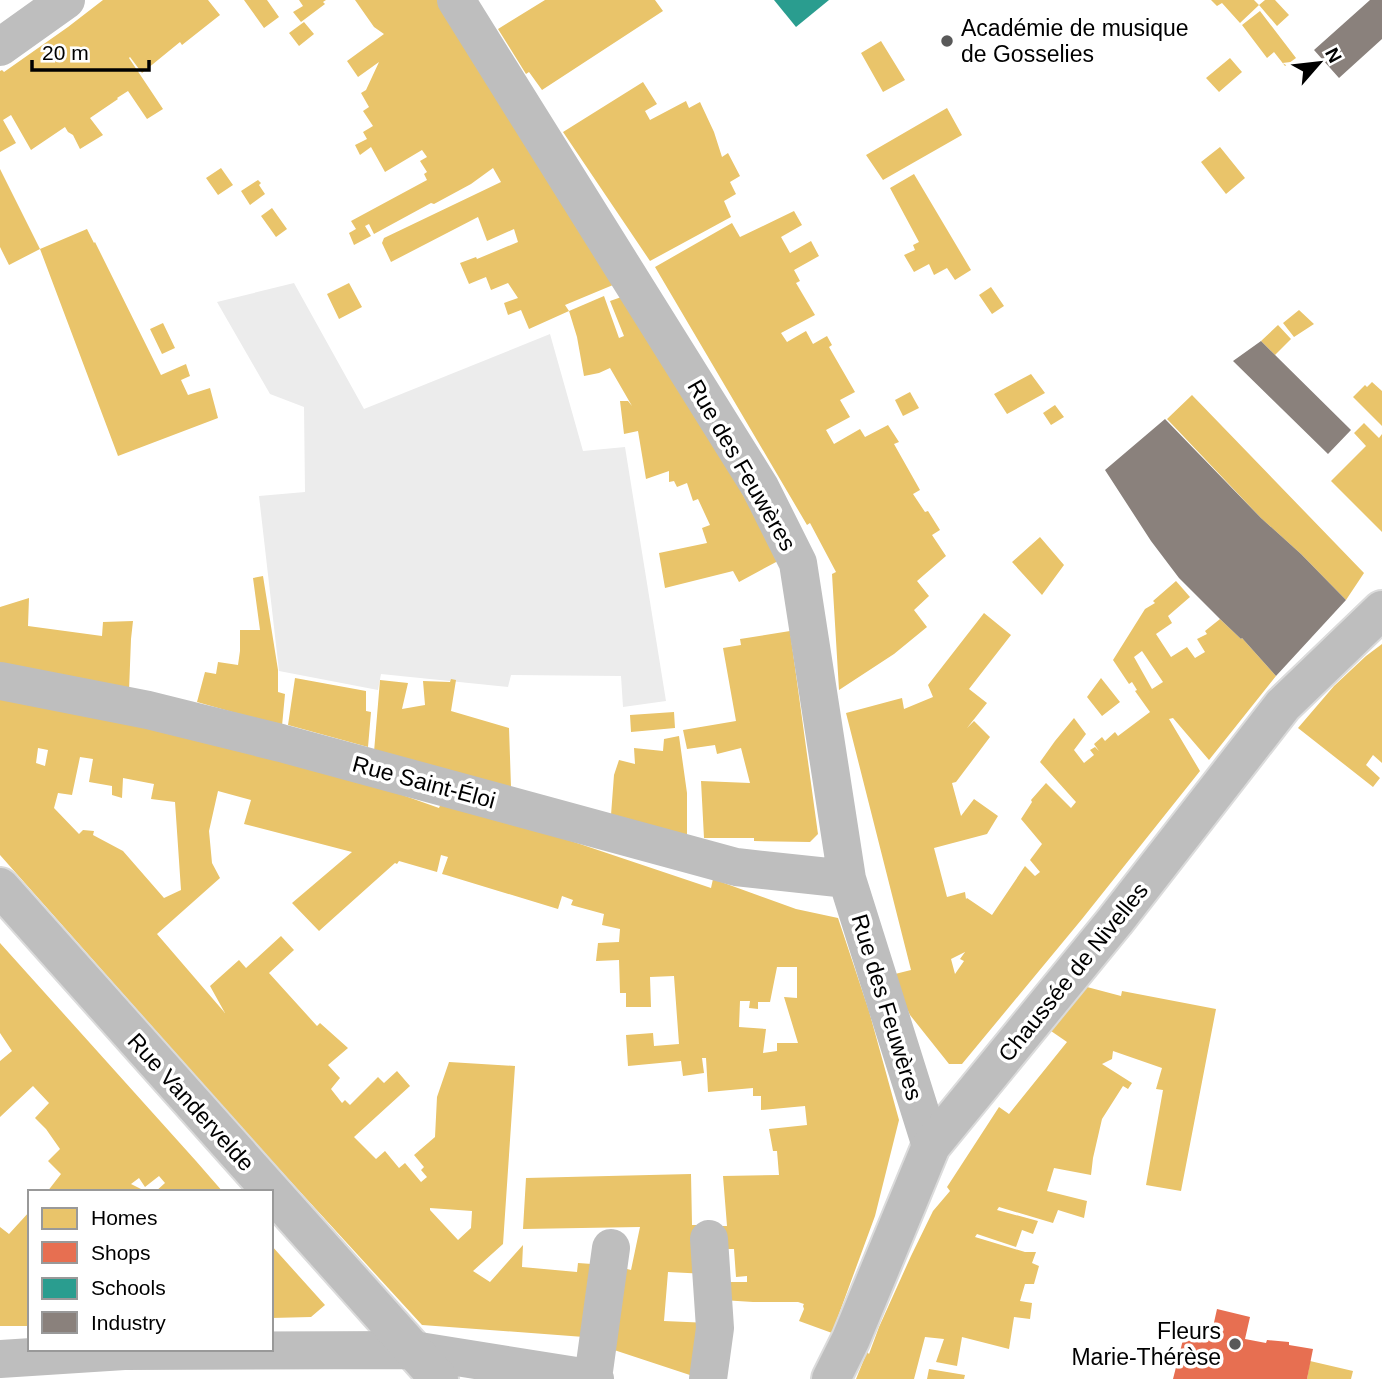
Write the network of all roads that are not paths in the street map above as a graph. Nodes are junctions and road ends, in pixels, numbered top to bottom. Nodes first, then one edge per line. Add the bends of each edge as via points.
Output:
1 (66, 0) edge
2 (471, 5) edge
3 (0, 47) edge
4 (1382, 610) edge
5 (0, 681) edge
6 (847, 879) junction
7 (0, 887) edge
8 (931, 1146) junction
9 (270, 1190) edge
10 (273, 1193) edge
11 (709, 1239) dead end
12 (611, 1248) dead end
13 (413, 1350) junction
14 (268, 1351) edge
15 (273, 1351) edge
16 (0, 1359) edge
17 (439, 1379) edge
18 (594, 1379) edge
19 (708, 1379) edge
20 (831, 1379) edge

1 - 3 street
2 - 6 street, Rue des Feuwères via 760,487 798,563
4 - 8 street, Chaussée de Nivelles via 1283,705
5 - 6 street, Rue Saint-Éloi via 281,743 736,867
6 - 8 street, Rue des Feuwères
7 - 9 street, Rue Vandervelde
8 - 20 street, Chaussée de Nivelles
10 - 13 street, Rue Vandervelde
11 - 19 street via 715,1328
12 - 18 street
13 - 15 street
13 - 17 street, Rue Vandervelde
13 - 18 street
14 - 16 street

